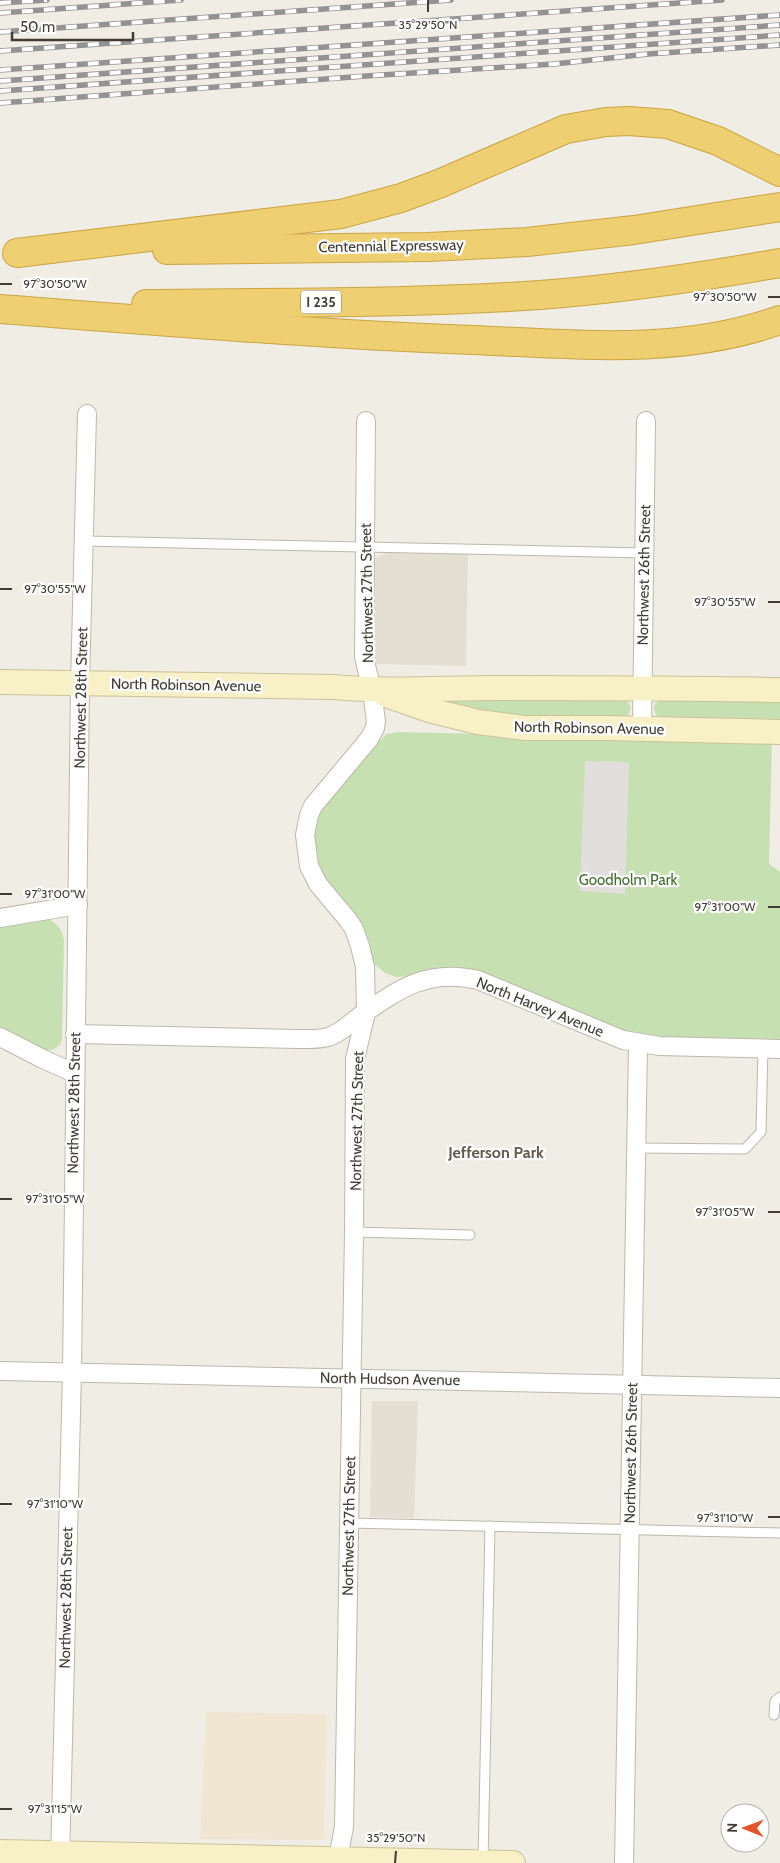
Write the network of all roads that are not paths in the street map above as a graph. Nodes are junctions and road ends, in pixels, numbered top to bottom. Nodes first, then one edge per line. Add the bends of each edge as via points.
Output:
1 (780, 172) edge
2 (780, 207) edge
3 (8, 253) edge
4 (780, 263) edge
5 (0, 307) edge
6 (780, 320) edge
7 (87, 414) dead end
8 (366, 421) dead end
9 (646, 421) dead end
10 (84, 541) junction
11 (365, 546) junction
12 (644, 553) junction
13 (0, 682) edge
14 (80, 684) junction
15 (642, 688) junction
16 (780, 690) edge
17 (372, 691) junction
18 (642, 729) junction
19 (780, 732) edge
20 (78, 906) junction
21 (0, 918) edge
22 (366, 1013) junction
23 (75, 1034) junction
24 (0, 1037) edge
25 (638, 1044) junction
26 (772, 1048) edge
27 (74, 1073) junction
28 (636, 1148) junction
29 (354, 1232) junction
30 (470, 1235) dead end
31 (0, 1370) edge
32 (72, 1372) junction
33 (352, 1378) junction
34 (632, 1385) junction
35 (780, 1388) edge
36 (349, 1523) junction
37 (490, 1526) junction
38 (630, 1530) junction
39 (780, 1533) edge
40 (780, 1697) edge
41 (774, 1715) dead end
42 (0, 1852) edge
43 (56, 1860) edge
44 (197, 1860) edge
45 (337, 1861) edge
46 (483, 1862) edge
47 (513, 1863) edge
48 (624, 1863) edge

1 - 3 highway via 718,141 682,128 652,122 606,122 566,130 417,192 341,214
2 - 3 highway, Centennial Expressway via 634,230 527,242
4 - 5 highway, I 235 via 541,295 454,300
5 - 6 highway via 349,335 640,346 705,340
7 - 10 street, Northwest 28th Street
8 - 11 street, Northwest 27th Street
9 - 12 street, Northwest 26th Street
10 - 11 lane
10 - 14 street, Northwest 28th Street
11 - 12 lane
11 - 17 street, Northwest 27th Street via 364,657
12 - 15 street, Northwest 26th Street
13 - 14 street, North Robinson Avenue
14 - 17 street, North Robinson Avenue via 333,687
14 - 20 street, Northwest 28th Street
15 - 16 street, North Robinson Avenue
15 - 17 street, North Robinson Avenue
15 - 18 street, Northwest 26th Street
17 - 18 street, North Robinson Avenue via 428,710 478,722 526,728
17 - 22 street, Northwest 27th Street via 376,721 372,734 313,806 305,835 313,876 348,920 360,946 365,967
18 - 19 street, North Robinson Avenue
20 - 21 street
20 - 23 street, Northwest 28th Street
22 - 23 street, North Harvey Avenue via 334,1034 316,1039
22 - 25 street, North Harvey Avenue via 412,984 453,976 478,980
22 - 29 street, Northwest 27th Street via 355,1059
23 - 27 street, Northwest 28th Street
24 - 27 street
25 - 26 street, North Harvey Avenue
25 - 28 street, Northwest 26th Street
26 - 28 lane via 761,1132 745,1150
27 - 32 street, Northwest 28th Street
28 - 34 street, Northwest 26th Street
29 - 30 lane
29 - 33 street, Northwest 27th Street
31 - 32 street, North Hudson Avenue
32 - 33 street, North Hudson Avenue
32 - 43 street, Northwest 28th Street
33 - 34 street, North Hudson Avenue
33 - 36 street, Northwest 27th Street
34 - 35 street, North Hudson Avenue
34 - 38 street, Northwest 26th Street
36 - 37 lane
36 - 45 street, Northwest 27th Street via 344,1827
37 - 38 lane
37 - 46 lane
38 - 39 lane
38 - 48 street, Northwest 26th Street
40 - 41 lane via 775,1701
42 - 43 street
43 - 44 street
44 - 45 street
45 - 46 street
46 - 47 street

